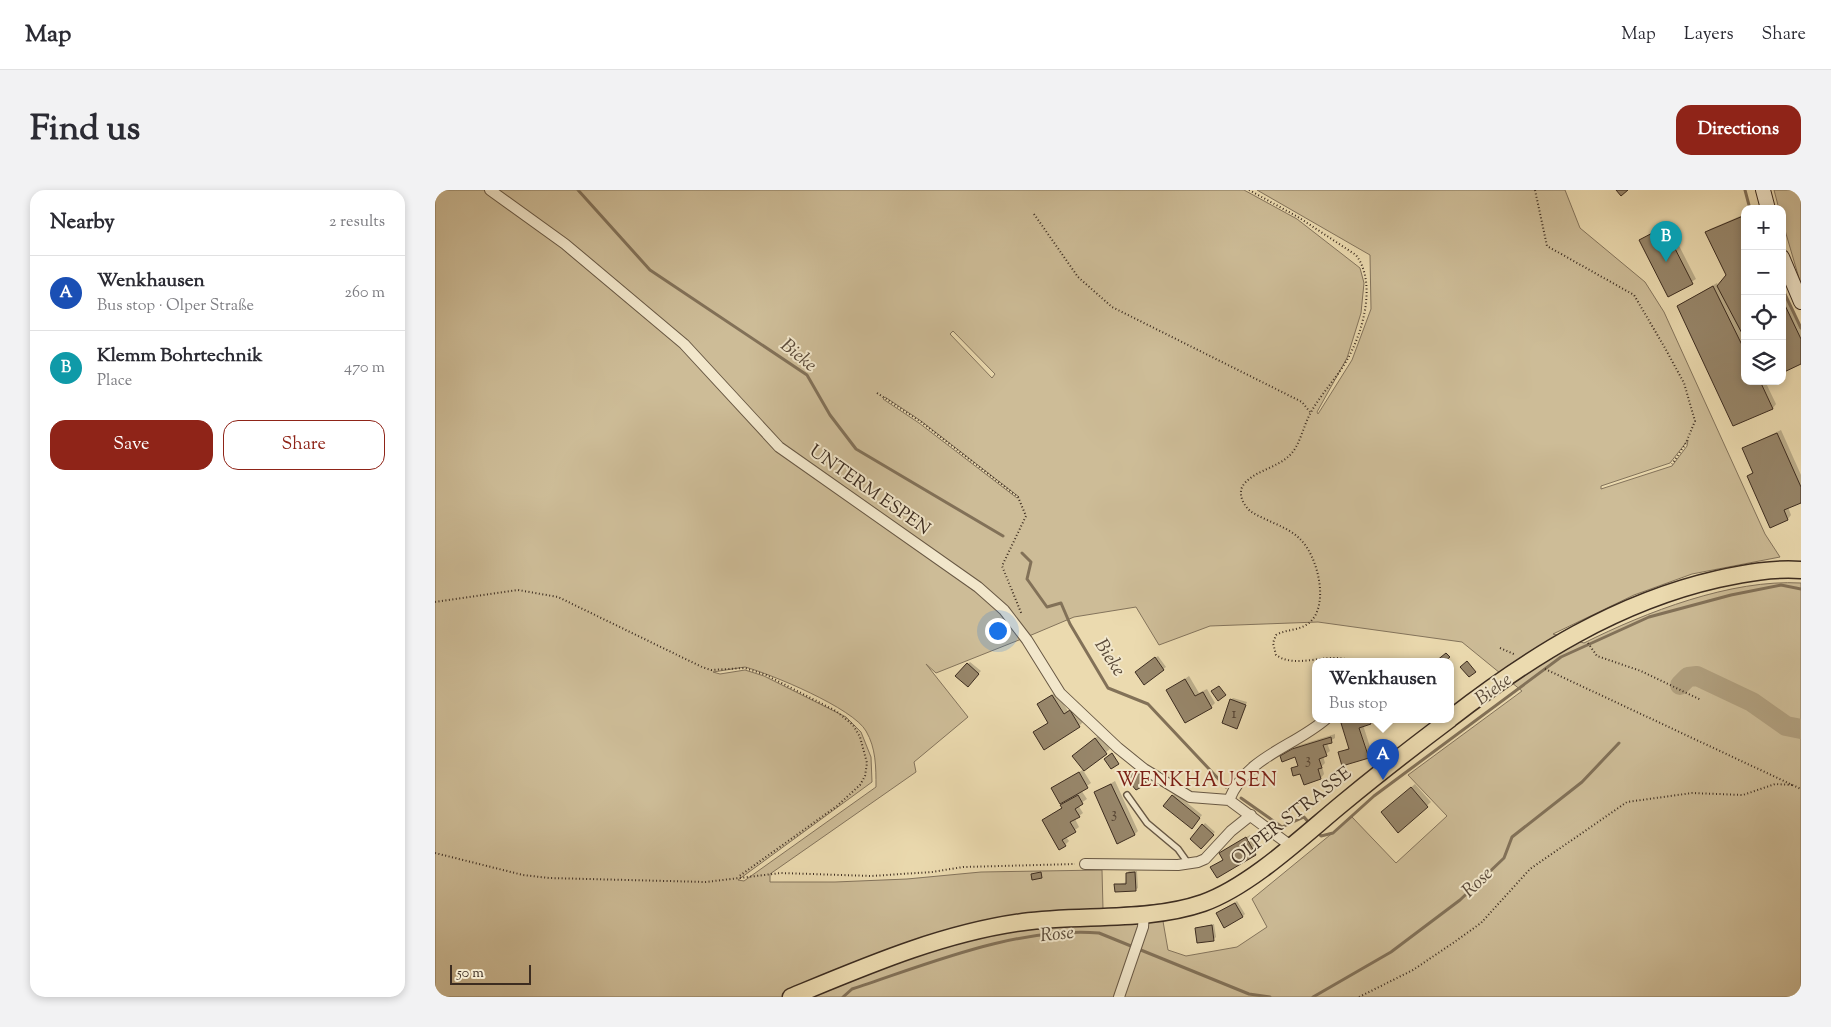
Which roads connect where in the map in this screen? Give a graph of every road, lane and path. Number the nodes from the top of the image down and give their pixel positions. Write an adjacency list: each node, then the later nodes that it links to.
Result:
1 (490, 190): 25 (street, UNTERM ESPEN)
2 (1249, 190): 10 (path)
3 (1535, 190): 11 (path)
4 (1763, 190): 5 (street)
5 (1767, 205)
6 (1033, 214): 10 (path)
7 (1786, 266): 8 (street)
8 (1801, 302)
9 (877, 393): 14 (path)
10 (1310, 413): 16 (path)
11 (1672, 464)
12 (1801, 570): 19 (main road, OLPER STRASSE)
13 (435, 602): 31 (path)
14 (1022, 617)
15 (1584, 637): 18 (path)
16 (1312, 659)
17 (1575, 683): 22 (path)
18 (1701, 700)
19 (1454, 716)
20 (1322, 723): 25 (street)
21 (1445, 723): 27 (main road, OLPER STRASSE)
22 (1792, 785): 23 (path); 35 (path)
23 (1801, 789)
24 (1127, 795): 30 (lane)
25 (1229, 800): 26 (street)
26 (1251, 815): 27 (street); 30 (street)
27 (1291, 846): 32 (main road, OLPER STRASSE)
28 (435, 853): 31 (path)
29 (1085, 864): 30 (street); 31 (path)
30 (1188, 864)
31 (738, 877)
32 (1144, 914): 33 (main road, OLPER STRASSE); 34 (street)
33 (791, 997)
34 (1119, 997)
35 (1359, 997)

